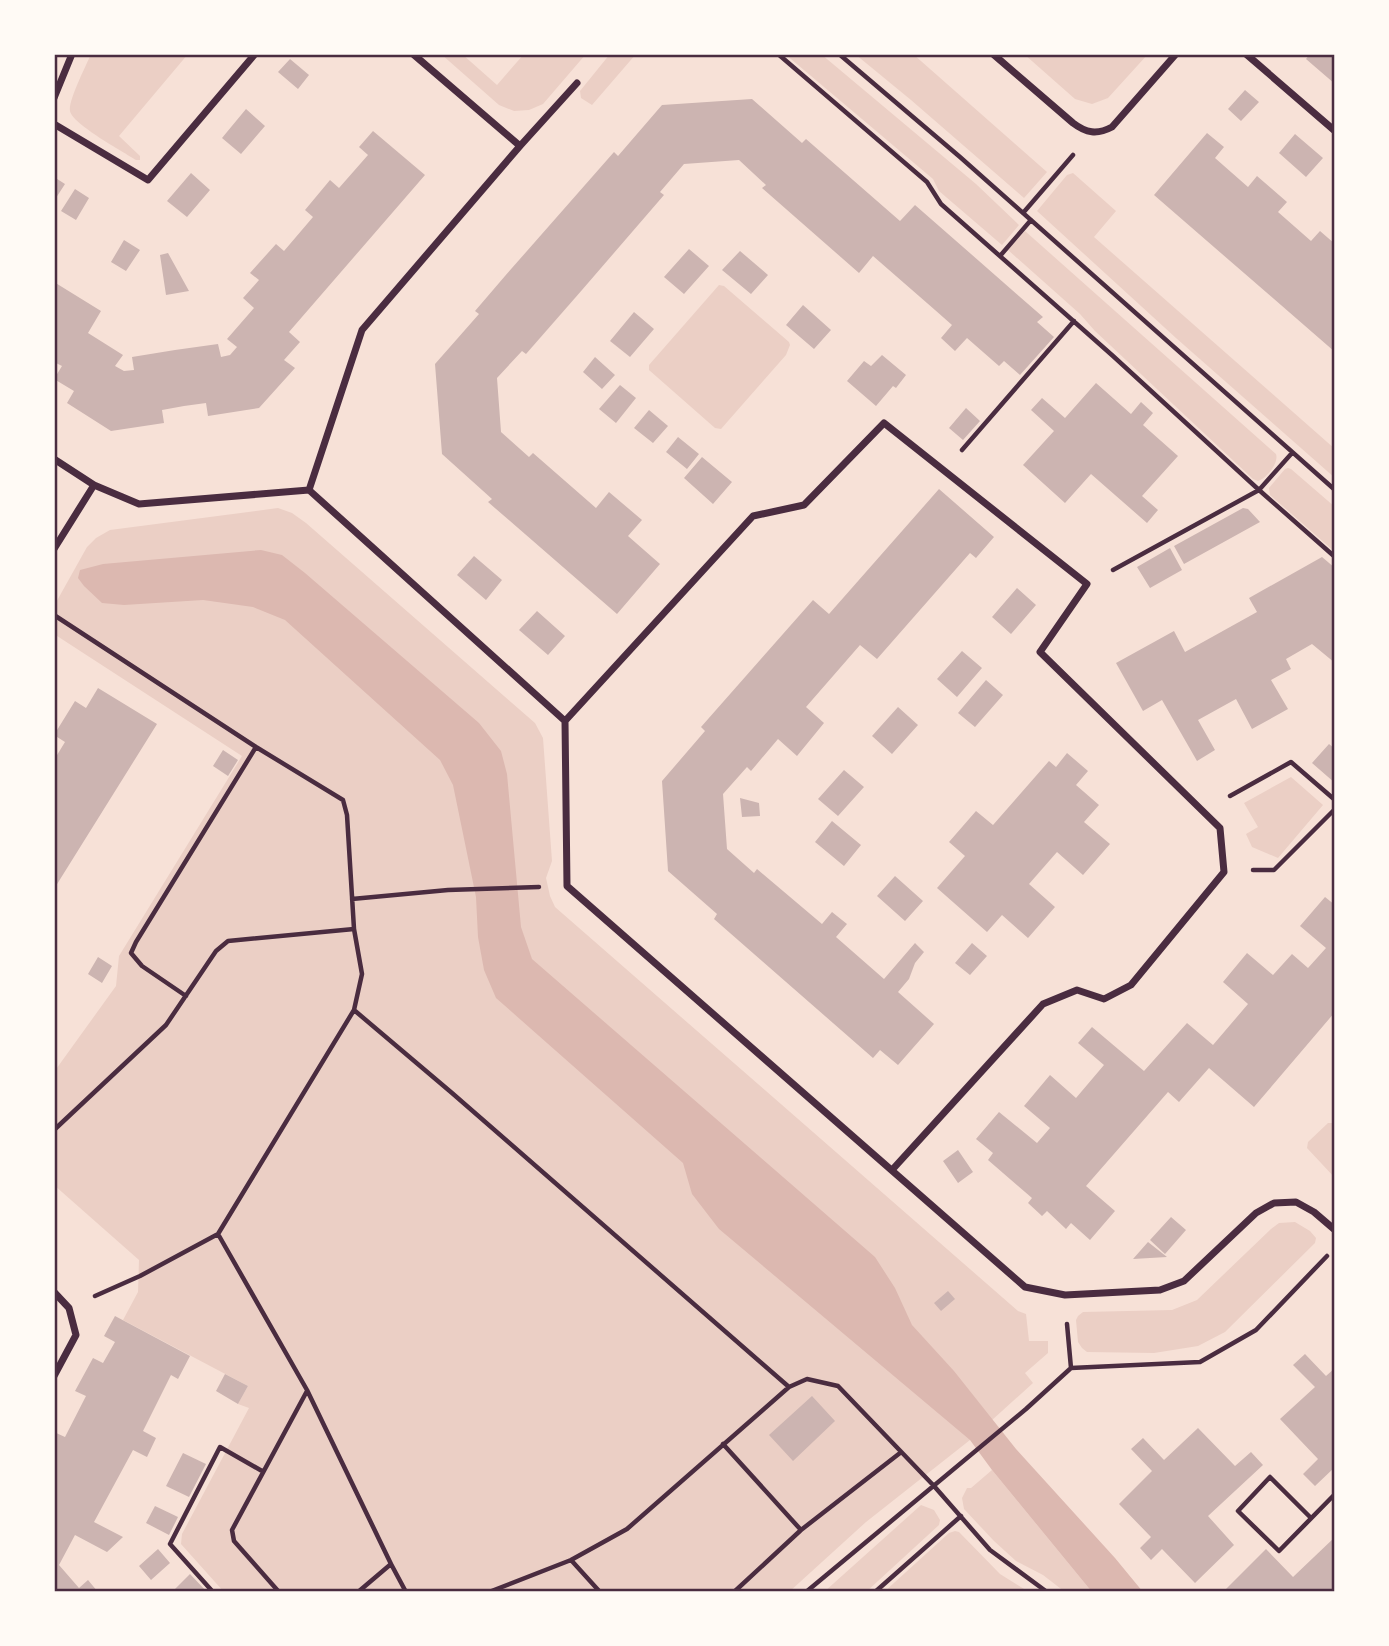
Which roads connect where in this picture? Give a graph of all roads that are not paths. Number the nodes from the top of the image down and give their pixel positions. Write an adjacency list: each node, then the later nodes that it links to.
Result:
1 (72, 54): 8 (street)
2 (255, 54): 9 (street)
3 (412, 54): 11 (street)
4 (993, 54): 5 (street)
5 (1176, 54)
6 (1245, 54): 10 (street)
7 (577, 83): 11 (street)
8 (54, 98)
9 (54, 124)
10 (1335, 131)
11 (520, 146): 14 (street)
12 (54, 459): 13 (street)
13 (94, 485): 14 (street); 15 (street)
14 (309, 490): 16 (street)
15 (54, 549)
16 (565, 721): 17 (street); 17 (street)
17 (892, 1170): 18 (street)
18 (1335, 1230)
19 (54, 1292): 20 (street)
20 (54, 1376)

